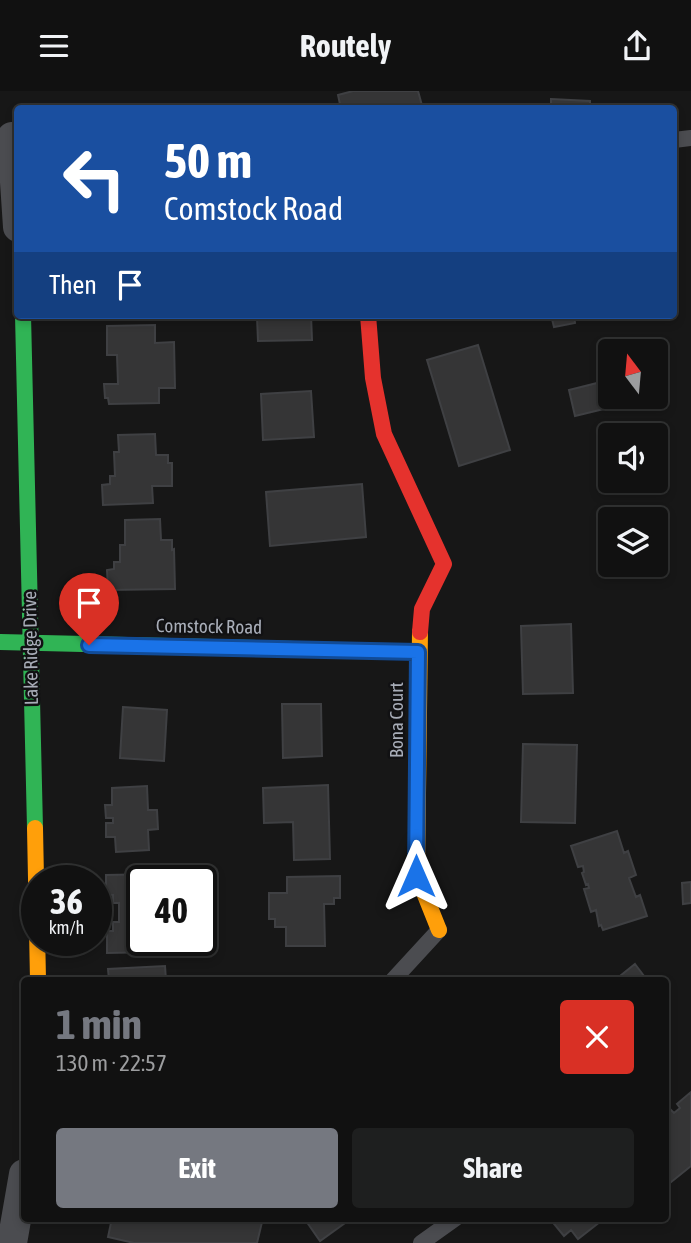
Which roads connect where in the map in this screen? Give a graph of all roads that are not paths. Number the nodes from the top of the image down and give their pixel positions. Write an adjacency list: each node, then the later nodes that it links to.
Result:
1 (12, 137): 2 (street)
2 (14, 167)
3 (23, 319): 6 (street, Lake Ridge Drive)
4 (368, 319): 7 (street, Bona Court)
5 (0, 642): 6 (street, Comstock Road)
6 (29, 643): 7 (street, Comstock Road); 9 (street, Lake Ridge Drive)
7 (418, 652): 8 (street, Bona Court)
8 (439, 930): 10 (lane)
9 (38, 977)
10 (396, 977)
11 (21, 1191): 13 (street)
12 (450, 1222): 14 (lane)
13 (12, 1243)
14 (421, 1243)

